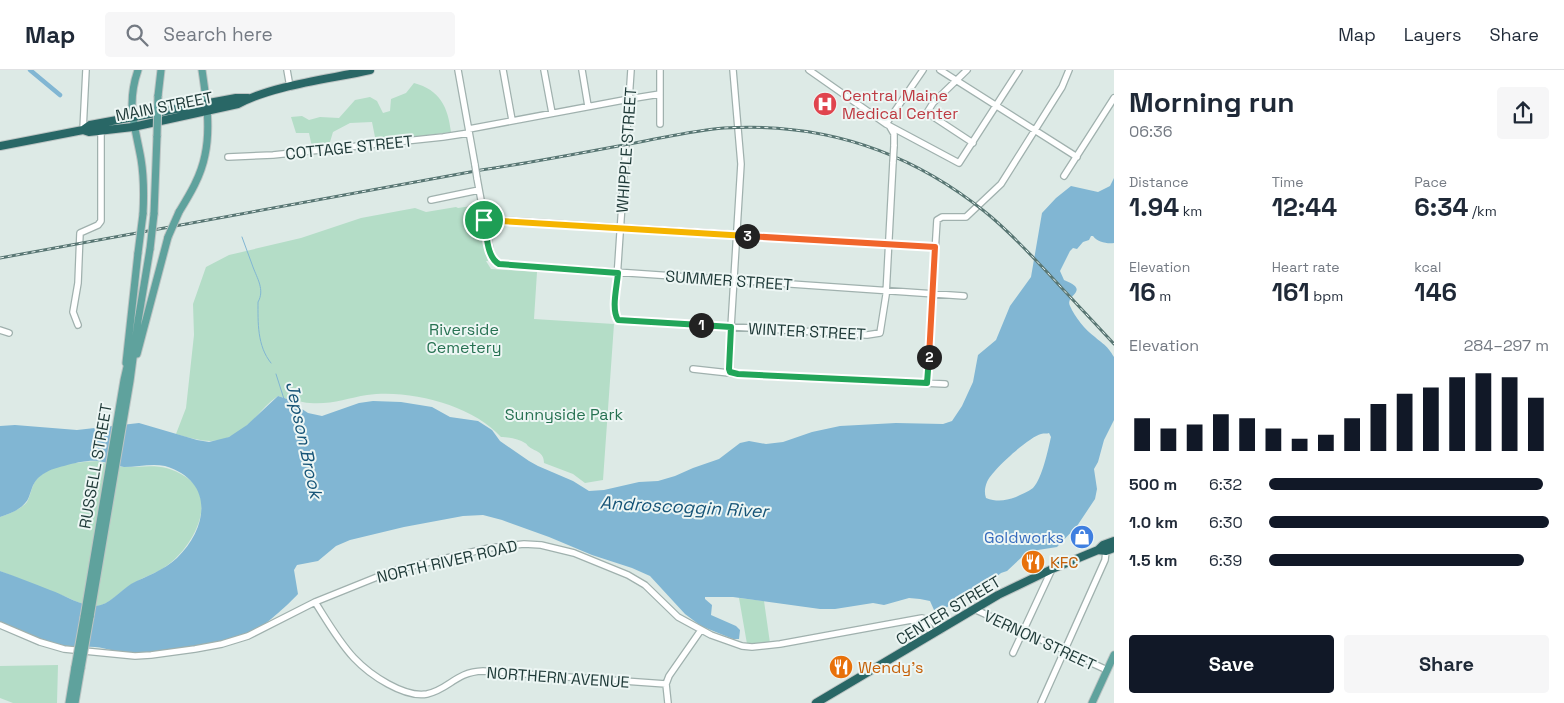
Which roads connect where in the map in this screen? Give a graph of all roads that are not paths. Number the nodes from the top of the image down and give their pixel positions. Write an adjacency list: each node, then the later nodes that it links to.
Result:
1 (86, 70): 36 (street)
2 (138, 70): 30 (main road)
3 (202, 70): 28 (main road)
4 (287, 70): 22 (street)
5 (370, 70): 20 (highway, MAIN STREET)
6 (458, 70): 38 (street)
7 (503, 70): 31 (street)
8 (544, 70): 29 (street)
9 (582, 70): 26 (street)
10 (631, 70): 24 (street, WHIPPLE STREET)
11 (660, 70): 23 (street)
12 (733, 70): 48 (street)
13 (810, 70): 33 (street)
14 (924, 70): 33 (street)
15 (940, 70): 21 (street)
16 (967, 70): 21 (street)
17 (1019, 70): 27 (street)
18 (1069, 70): 37 (street)
19 (161, 71): 65 (main road, RUSSELL STREET, bridge)
20 (355, 72): 22 (highway, MAIN STREET)
21 (956, 80): 27 (street); 39 (street)
22 (290, 87): 28 (highway, MAIN STREET)
23 (660, 94): 24 (street, COTTAGE STREET); 32 (street)
24 (629, 98): 26 (street, COTTAGE STREET); 47 (street, WHIPPLE STREET)
25 (1114, 98): 42 (street)
26 (588, 106): 29 (street, COTTAGE STREET)
27 (996, 106): 37 (street); 39 (street)
28 (207, 107): 30 (highway, MAIN STREET); 35 (highway, MAIN STREET); 65 (main road, bridge)
29 (552, 113): 31 (street, COTTAGE STREET)
30 (132, 118): 34 (highway, MAIN STREET); 35 (main road)
31 (512, 120): 38 (street, COTTAGE STREET)
32 (660, 124)
33 (886, 124): 39 (street); 49 (street, bridge)
34 (101, 127): 35 (highway, MAIN STREET); 36 (highway, MAIN STREET); 57 (street)
35 (133, 127): 65 (main road, bridge)
36 (83, 130): 40 (highway, MAIN STREET)
37 (1035, 130): 42 (street); 50 (street)
38 (469, 131): 41 (street, COTTAGE STREET); 44 (street, bridge)
39 (973, 143)
40 (0, 146)
41 (228, 157)
42 (1077, 157): 43 (street)
43 (1064, 176)
44 (479, 190): 45 (street); 46 (street)
45 (431, 200)
46 (484, 220): 47 (street); 51 (street, SUMMER STREET)
47 (620, 228): 48 (street); 51 (street, WHIPPLE STREET)
48 (736, 236): 49 (street); 52 (street)
49 (889, 244): 50 (street); 53 (street)
50 (935, 247): 54 (street)
51 (618, 273): 52 (street, SUMMER STREET); 56 (street, WHIPPLE STREET)
52 (734, 280): 53 (street, SUMMER STREET); 58 (street)
53 (886, 290): 54 (street, SUMMER STREET); 58 (street, WINTER STREET)
54 (933, 294): 55 (street, SUMMER STREET); 63 (street)
55 (964, 296)
56 (617, 319): 58 (street, WINTER STREET)
57 (78, 325)
58 (731, 327): 62 (street)
59 (0, 330): 60 (street)
60 (9, 333)
61 (693, 369): 62 (street)
62 (730, 372): 63 (street)
63 (927, 383): 64 (street)
64 (945, 384)
65 (126, 385): 78 (main road, RUSSELL STREET, bridge)
66 (1114, 542): 67 (highway, CENTER STREET)
67 (1106, 550): 68 (highway, CENTER STREET); 75 (street)
68 (1052, 568): 70 (highway, CENTER STREET); 74 (street)
69 (315, 602): 71 (street, NORTH RIVER ROAD); 72 (street, NORTH RIVER ROAD); 80 (street, NORTHERN AVENUE)
70 (974, 609): 73 (highway, CENTER STREET); 74 (street, VERNON STREET)
71 (0, 625)
72 (702, 630): 73 (street, NORTH RIVER ROAD); 80 (street)
73 (938, 632): 84 (highway, CENTER STREET)
74 (1023, 632): 75 (street, VERNON STREET); 76 (street)
75 (1064, 650): 79 (street, VERNON STREET); 85 (street)
76 (1013, 653)
77 (1114, 655): 79 (main road)
78 (78, 668): 81 (main road); 82 (main road)
79 (1107, 670): 86 (main road)
80 (666, 684): 83 (street)
81 (69, 703)
82 (75, 703)
83 (668, 703)
84 (816, 703)
85 (1041, 703)
86 (1092, 703)

